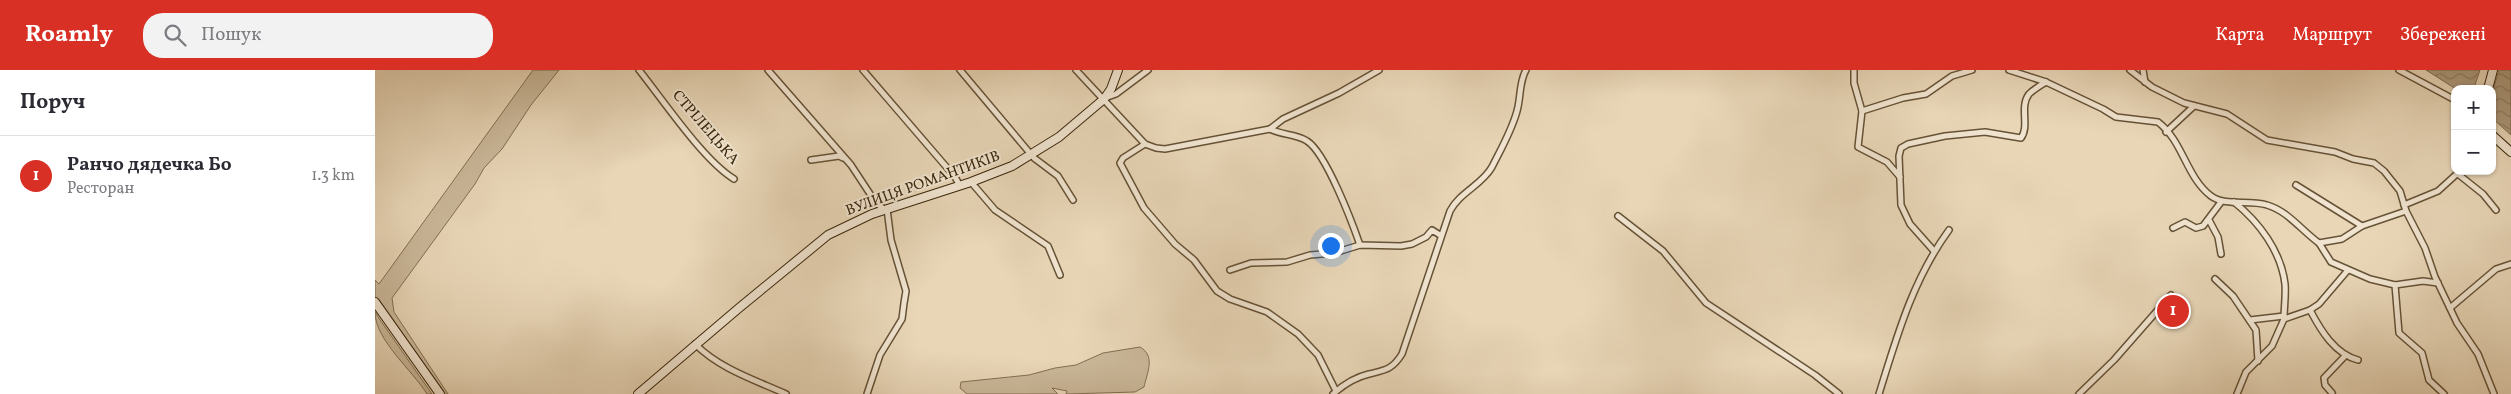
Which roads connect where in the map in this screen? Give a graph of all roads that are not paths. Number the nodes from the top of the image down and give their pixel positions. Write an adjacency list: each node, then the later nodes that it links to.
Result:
1 (639, 70): 35 (street, СТРІЛЕЦЬКА)
2 (768, 70): 30 (street)
3 (863, 70): 38 (street)
4 (960, 70): 29 (street)
5 (1076, 70): 21 (street)
6 (1118, 70): 21 (street)
7 (1148, 70): 21 (street)
8 (1379, 70): 24 (street)
9 (1526, 70): 50 (street)
10 (1854, 70): 23 (street)
11 (1971, 70): 23 (street)
12 (2009, 70): 17 (street)
13 (2130, 70): 18 (street)
14 (2143, 70): 18 (street)
15 (2399, 70): 20 (street)
16 (2493, 70): 19 (street)
17 (2046, 82): 25 (street); 34 (street)
18 (2145, 82): 22 (street)
19 (2489, 85)
20 (2451, 98)
21 (1104, 99): 27 (street); 29 (street, ВУЛИЦЯ РОМАНТИКІВ)
22 (2194, 106): 25 (street); 42 (street)
23 (1862, 111): 34 (street)
24 (1270, 129): 27 (street); 52 (street)
25 (2166, 132): 40 (street)
26 (2496, 139): 28 (street)
27 (1145, 144): 72 (street)
28 (2511, 152)
29 (1029, 153): 36 (street, ВУЛИЦЯ РОМАНТИКІВ); 39 (street)
30 (846, 159): 31 (street); 43 (street)
31 (811, 160)
32 (2457, 175): 42 (street)
33 (2461, 175): 44 (street)
34 (1900, 177): 53 (street)
35 (734, 179)
36 (971, 182): 38 (street, ВУЛИЦЯ РОМАНТИКІВ); 58 (street)
37 (2296, 185): 47 (street)
38 (960, 186): 43 (street, ВУЛИЦЯ РОМАНТИКІВ)
39 (1073, 200)
40 (2221, 202): 41 (street); 46 (street)
41 (2233, 202): 51 (street); 66 (street)
42 (2405, 208): 47 (street); 60 (street)
43 (886, 209): 68 (street, ВУЛИЦЯ РОМАНТИКІВ); 77 (street)
44 (2496, 210)
45 (1618, 216): 78 (street)
46 (2209, 220): 48 (street); 54 (street)
47 (2362, 226): 51 (street)
48 (2173, 228)
49 (1949, 230): 53 (street)
50 (1440, 235): 52 (street); 72 (street)
51 (2319, 243): 57 (street)
52 (1360, 245): 56 (street)
53 (1934, 251): 79 (street)
54 (2221, 254)
55 (2511, 264): 64 (street)
56 (1230, 270)
57 (2348, 270): 61 (street); 65 (street)
58 (1060, 275)
59 (2215, 279): 67 (street)
60 (2438, 283): 61 (street); 64 (street)
61 (2395, 284): 82 (street)
62 (2171, 294): 80 (street)
63 (375, 302): 74 (street)
64 (2450, 308): 83 (street)
65 (2310, 310): 66 (street); 69 (street)
66 (2284, 318): 67 (street); 71 (street)
67 (2250, 320): 71 (street)
68 (695, 344): 75 (street, ВУЛИЦЯ РОМАНТИКІВ); 76 (street)
69 (2345, 356): 70 (street); 73 (street)
70 (2358, 360)
71 (2258, 361): 81 (street)
72 (1334, 393)
73 (2332, 393)
74 (440, 394)
75 (638, 394)
76 (786, 394)
77 (867, 394)
78 (1839, 394)
79 (1879, 394)
80 (2079, 394)
81 (2237, 394)
82 (2444, 394)
83 (2494, 394)

